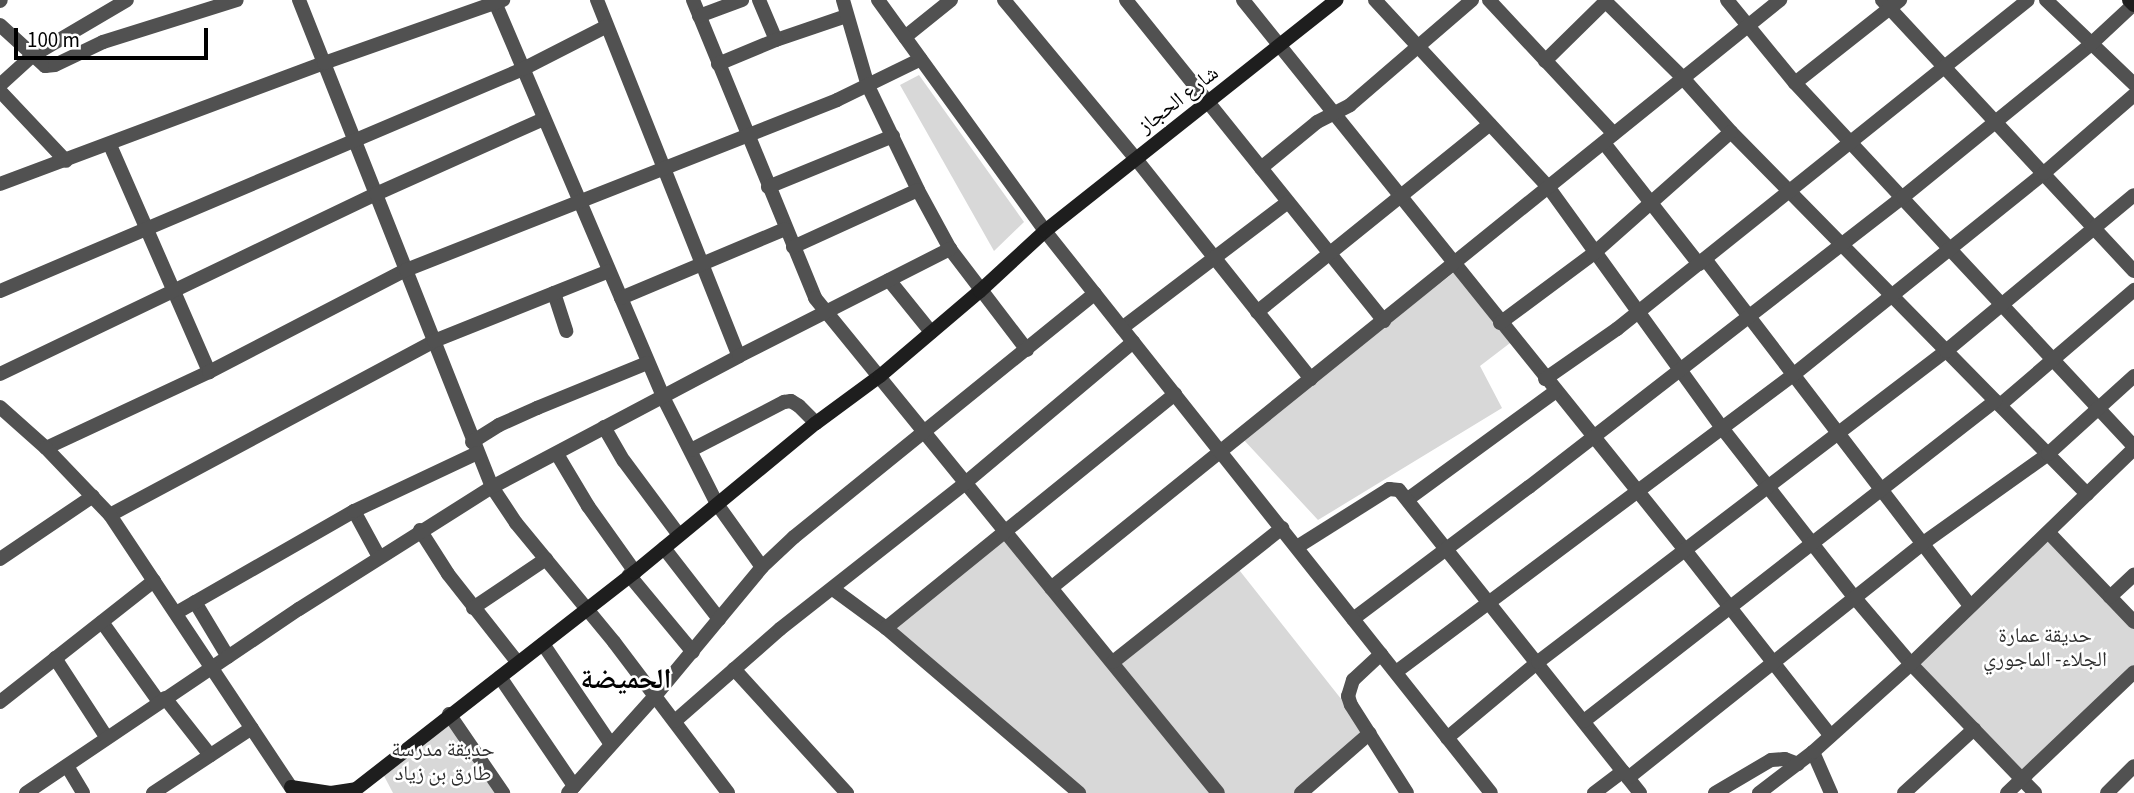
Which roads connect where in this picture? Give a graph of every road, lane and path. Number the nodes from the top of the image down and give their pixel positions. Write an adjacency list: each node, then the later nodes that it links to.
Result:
1 (237, 0): 37 (street)
2 (299, 0): 40 (street)
3 (597, 0): 31 (street)
4 (692, 0): 27 (street)
5 (742, 0): 27 (street)
6 (759, 0): 33 (street)
7 (843, 0): 28 (street)
8 (878, 0): 32 (street)
9 (951, 0): 32 (street)
10 (1004, 0): 63 (street)
11 (1125, 0): 51 (street)
12 (1243, 0): 35 (street)
13 (1336, 0): 35 (main road, شارع الحجاز)
14 (1374, 0): 36 (street)
15 (1472, 0): 36 (street)
16 (1489, 0): 39 (street)
17 (1727, 0): 30 (street)
18 (1780, 0): 30 (street)
19 (2028, 0): 42 (street)
20 (2046, 0): 34 (street)
21 (2129, 0): 26 (main road)
22 (498, 1): 40 (street); 43 (street)
23 (1606, 1): 39 (street); 44 (street)
24 (116, 2): 37 (street)
25 (1891, 3): 42 (street); 45 (street)
26 (2134, 5): 34 (street)
27 (699, 16): 41 (street)
28 (846, 16): 33 (street); 48 (street)
29 (0, 25): 37 (street)
30 (1747, 25): 44 (street); 45 (street)
31 (607, 26): 43 (street); 66 (street)
32 (905, 37): 38 (street)
33 (776, 40): 41 (street)
34 (2091, 44): 46 (street); 54 (street)
35 (1280, 46): 51 (main road, شارع الحجاز); 52 (street)
36 (1418, 48): 52 (street); 55 (street)
37 (32, 56): 47 (street)
38 (920, 59): 48 (street); 83 (street)
39 (1545, 61): 59 (street)
40 (324, 63): 60 (street); 62 (street)
41 (718, 64): 57 (street)
42 (1944, 68): 54 (street); 61 (street)
43 (523, 69): 53 (street); 60 (street)
44 (1682, 77): 56 (street); 59 (street)
45 (1795, 83): 61 (street)
46 (2134, 84)
47 (0, 85)
48 (868, 86): 57 (street); 58 (street)
49 (0, 91): 64 (street)
50 (2134, 95): 67 (street)
51 (1208, 102): 63 (main road, شارع الحجاز); 65 (street)
52 (1335, 113): 65 (street); 76 (street)
53 (544, 118): 73 (street); 77 (street)
54 (1995, 123): 67 (street); 75 (street)
55 (1490, 124): 70 (street); 76 (street)
56 (1731, 132): 72 (street); 79 (street)
57 (747, 136): 66 (street); 69 (street)
58 (893, 136): 69 (street); 71 (street)
59 (1609, 139): 70 (street); 79 (street)
60 (356, 142): 73 (street); 80 (street)
61 (1849, 142): 72 (street); 75 (street)
62 (110, 145): 64 (street); 80 (street)
63 (1136, 159): 83 (main road, شارع الحجاز); 90 (street)
64 (66, 161): 68 (street)
65 (1261, 168): 78 (street)
66 (665, 169): 77 (street); 92 (street)
67 (2044, 173): 81 (street); 87 (street)
68 (0, 184)
69 (768, 187): 82 (street)
70 (1549, 188): 89 (street); 93 (street)
71 (918, 190): 85 (street); 86 (street)
72 (1788, 190): 84 (street); 91 (street)
73 (376, 194): 94 (street); 98 (street)
74 (2134, 195): 81 (street)
75 (1903, 197): 84 (street); 87 (street)
76 (1399, 198): 88 (street); 93 (street)
77 (580, 202): 94 (street); 95 (street)
78 (1288, 202): 88 (street); 90 (street)
79 (1651, 202): 89 (street); 91 (street)
80 (148, 228): 98 (street); 100 (street)
81 (2093, 228): 96 (street); 106 (street)
82 (785, 229): 85 (street); 92 (street)
83 (1045, 231): 101 (main road, شارع الحجاز); 103 (street)
84 (1841, 244): 104 (street); 110 (street)
85 (793, 247): 107 (street)
86 (950, 249): 97 (street); 101 (street)
87 (1951, 249): 104 (street); 106 (street)
88 (1331, 254): 108 (street); 111 (street)
89 (1593, 254): 109 (street); 112 (street)
90 (1215, 258): 108 (street); 113 (street)
91 (1702, 262): 109 (street); 110 (street)
92 (701, 264): 105 (street); 120 (street)
93 (1453, 265): 111 (street); 112 (street)
94 (406, 270): 116 (street); 124 (street)
95 (609, 271): 102 (street); 105 (street)
96 (2134, 271)
97 (889, 280): 107 (street); 115 (street)
98 (175, 290): 124 (street); 125 (street)
99 (2134, 290): 121 (street)
100 (0, 291)
101 (980, 291): 115 (main road, شارع الحجاز); 118 (street)
102 (554, 293): 114 (street); 116 (street)
103 (1095, 293): 113 (street); 118 (street)
104 (1892, 295): 119 (street); 126 (street)
105 (621, 298): 122 (street)
106 (2003, 304): 119 (street); 121 (street)
107 (827, 312): 120 (street); 127 (street)
108 (1257, 312): 129 (street)
109 (1638, 312): 123 (street); 130 (street)
110 (1748, 317): 123 (street); 126 (street)
111 (1384, 320): 129 (street)
112 (1500, 323): 130 (street)
113 (1122, 328): 117 (street)
114 (566, 331)
115 (931, 332): 127 (main road, شارع الحجاز)
116 (434, 341): 144 (street); 160 (street)
117 (1133, 342): 132 (street); 150 (street)
118 (1027, 350): 140 (street)
119 (1946, 351): 134 (street); 141 (street)
120 (739, 356): 133 (street)
121 (2055, 359): 134 (street); 135 (street)
122 (648, 363): 133 (street); 144 (street)
123 (1681, 369): 139 (street); 142 (street)
124 (209, 372): 143 (street)
125 (0, 374)
126 (1793, 375): 139 (street); 141 (street)
127 (880, 376): 137 (main road, شارع الحجاز); 140 (street)
128 (2134, 376): 135 (street)
129 (1311, 379): 147 (street)
130 (1545, 379): 131 (street)
131 (1555, 392): 142 (street); 157 (street)
132 (1175, 394): 147 (street); 163 (street)
133 (663, 397): 138 (street); 146 (street)
134 (1997, 403): 149 (street); 153 (street)
135 (2099, 406): 145 (street); 149 (street)
136 (0, 407): 143 (street)
137 (816, 423): 146 (street); 158 (main road, شارع الحجاز)
138 (604, 427): 148 (street); 165 (street)
139 (1722, 428): 152 (street); 154 (street)
140 (926, 432): 150 (street); 175 (street)
141 (1837, 433): 152 (street); 153 (street)
142 (1592, 437): 154 (street); 171 (street)
143 (46, 448): 156 (street)
144 (474, 448): 151 (street); 159 (street)
145 (2134, 448): 155 (street)
146 (691, 450): 158 (street)
147 (1220, 451): 161 (street); 179 (street)
148 (556, 453): 151 (street); 176 (street)
149 (2048, 454): 155 (street); 167 (street)
150 (964, 484): 163 (street); 180 (street)
151 (492, 487): 162 (street); 174 (street)
152 (1768, 487): 166 (street); 170 (street)
153 (1880, 491): 166 (street); 167 (street)
154 (1636, 492): 170 (street); 184 (street)
155 (2087, 494): 164 (street)
156 (93, 496): 160 (street); 173 (street)
157 (1408, 499): 168 (street); 171 (street)
158 (718, 504): 165 (main road, شارع الحجاز); 175 (street)
159 (354, 511): 172 (street); 183 (street)
160 (110, 514): 178 (street)
161 (1282, 528): 168 (street); 200 (street)
162 (421, 530): 172 (street); 186 (street)
163 (1004, 533): 179 (street); 194 (street)
164 (2049, 533): 181 (street); 185 (street)
165 (678, 535): 169 (main road, شارع الحجاز)
166 (1813, 544): 182 (street); 187 (street)
167 (1922, 544): 182 (street); 185 (street)
168 (1297, 547): 191 (street)
169 (664, 548): 176 (main road, شارع الحجاز); 190 (street)
170 (1685, 550): 187 (street); 201 (street)
171 (1446, 551): 184 (street); 191 (street)
172 (379, 557): 198 (street)
173 (0, 559)
174 (546, 559): 186 (street); 188 (street)
175 (762, 566): 190 (street)
176 (632, 574): 188 (main road, شارع الحجاز); 196 (street)
177 (2134, 575): 181 (street)
178 (154, 581): 189 (street); 192 (street)
179 (1051, 588): 200 (street)
180 (833, 589): 194 (street); 206 (street)
181 (2110, 597): 193 (street)
182 (1855, 598): 203 (street); 204 (street)
183 (195, 601): 189 (street); 198 (street)
184 (1488, 602): 201 (street); 207 (street)
185 (1970, 606): 204 (street)
186 (473, 608): 202 (street)
187 (1729, 609): 203 (street); 215 (street)
188 (587, 610): 195 (main road, شارع الحجاز); 211 (street)
189 (176, 613): 205 (street)
190 (719, 619): 196 (street)
191 (1353, 619): 197 (street)
192 (102, 622): 199 (street); 212 (street)
193 (2134, 622)
194 (886, 628): 232 (street)
195 (543, 644): 202 (main road, شارع الحجاز); 222 (street)
196 (693, 652): 211 (street)
197 (1381, 654): 207 (street); 218 (street)
198 (228, 657): 205 (street)
199 (55, 659): 210 (street); 220 (street)
200 (1113, 662): 240 (street)
201 (1538, 662): 215 (street); 221 (street)
202 (518, 663): 209 (main road, شارع الحجاز)
203 (1772, 663): 219 (street); 228 (street)
204 (1911, 664): 217 (street); 219 (street)
205 (211, 669): 212 (street); 216 (street)
206 (734, 669): 214 (street); 239 (street)
207 (1396, 673): 221 (street)
208 (2134, 673): 229 (street)
209 (500, 677): 213 (main road, شارع الحجاز); 230 (street)
210 (3, 694)
211 (656, 696): 214 (street); 222 (street)
212 (162, 700): 220 (street); 224 (street)
213 (449, 714): 233 (main road, شارع الحجاز); 237 (street)
214 (675, 721): 238 (street)
215 (1584, 722): 228 (street)
216 (252, 728): 224 (street); 231 (street)
217 (1974, 729): 229 (street); 249 (street)
218 (1370, 733): 241 (street); 242 (street)
219 (1831, 736): 223 (street)
220 (107, 738): 226 (street)
221 (1447, 738): 243 (street)
222 (610, 743): 230 (street)
223 (1813, 751): 225 (street); 248 (street)
224 (210, 755): 236 (street)
225 (1797, 764): 246 (street); 247 (street)
226 (67, 766): 234 (street); 235 (street)
227 (2134, 766): 252 (street)
228 (1625, 774): 244 (street); 245 (street)
229 (2022, 779): 250 (street); 251 (street)
230 (571, 789)
231 (293, 790): 233 (main road)
232 (1069, 790)
233 (354, 791)
234 (26, 793)
235 (83, 793)
236 (153, 793)
237 (503, 793)
238 (727, 793)
239 (847, 793)
240 (1218, 793)
241 (1301, 793)
242 (1407, 793)
243 (1491, 793)
244 (1594, 793)
245 (1640, 793)
246 (1715, 793)
247 (1759, 793)
248 (1831, 793)
249 (1904, 793)
250 (2007, 793)
251 (2035, 793)
252 (2107, 793)

